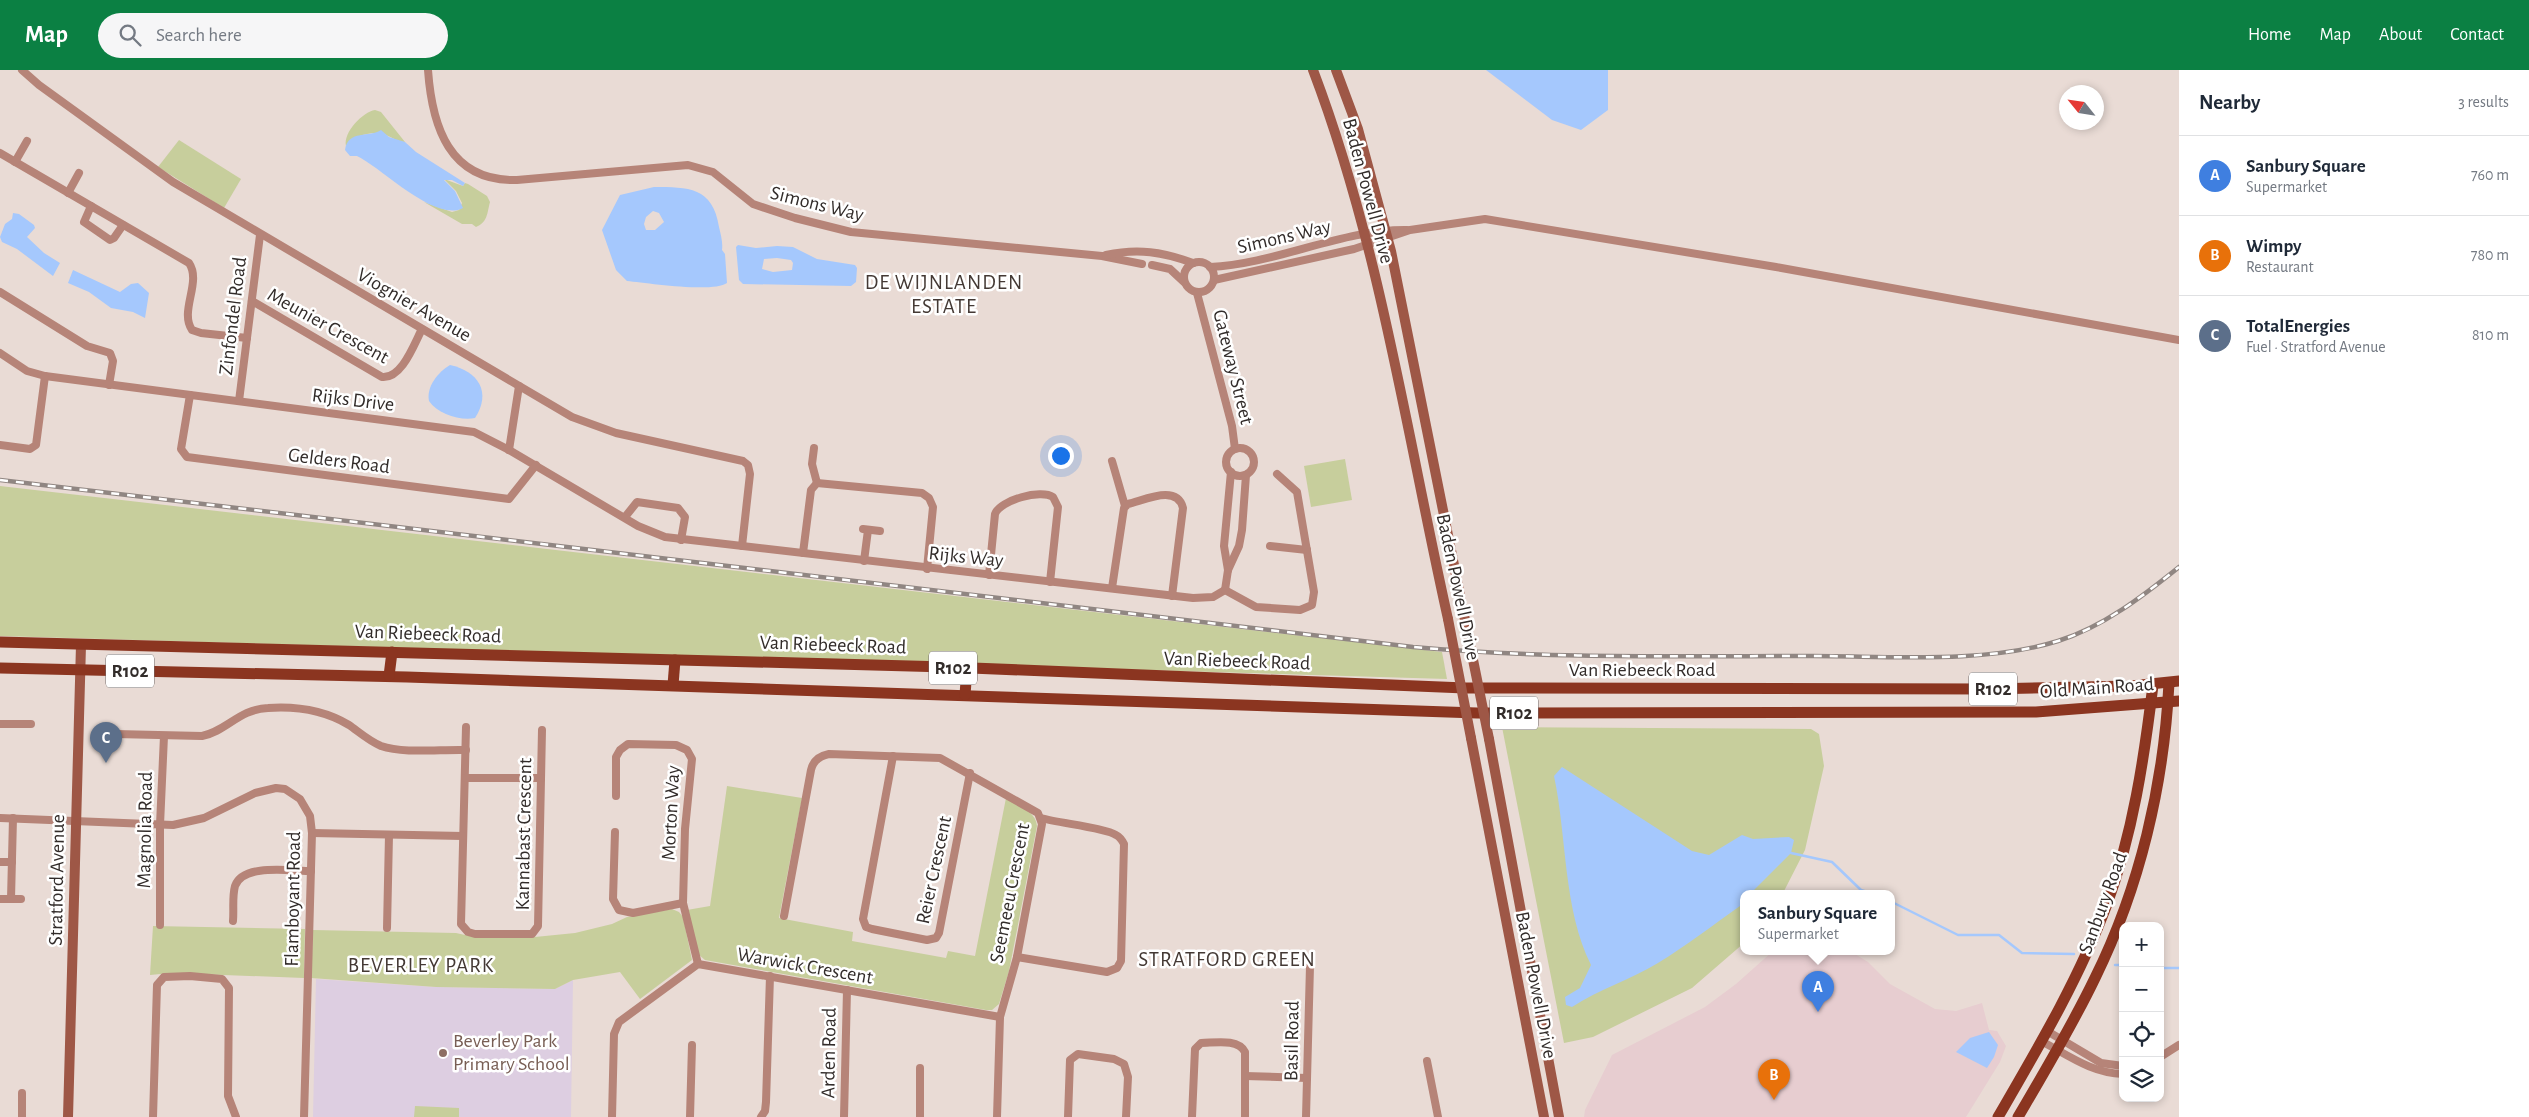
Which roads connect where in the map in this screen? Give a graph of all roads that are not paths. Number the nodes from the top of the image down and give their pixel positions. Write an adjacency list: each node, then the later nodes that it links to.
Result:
1 (22, 70): 12 (street, Viognier Avenue)
2 (428, 70): 16 (street, Simons Way)
3 (1313, 70): 13 (main road, Baden Powell Drive)
4 (1336, 70): 14 (main road, Baden Powell Drive)
5 (28, 141): 7 (street)
6 (0, 153): 7 (street)
7 (15, 162): 9 (street)
8 (79, 173): 9 (street)
9 (68, 193): 10 (street)
10 (91, 206): 11 (street); 11 (street)
11 (124, 225): 27 (street)
12 (260, 234): 25 (street, Zinfondel Road); 26 (street, Viognier Avenue)
13 (1364, 235): 14 (street, Simons Way); 15 (main road, Baden Powell Drive); 20 (street, Simons Way)
14 (1387, 235): 15 (street, Simons Way); 28 (street); 147 (main road, Baden Powell Drive, bridge)
15 (1367, 246): 21 (street, Simons Way); 146 (main road, Baden Powell Drive, bridge)
16 (1102, 256): 17 (street, Simons Way); 18 (street, Simons Way)
17 (1193, 262): 20 (street); 22 (street)
18 (1142, 264)
19 (1152, 265): 22 (street)
20 (1210, 267): 21 (street)
21 (1214, 280): 24 (street)
22 (1184, 282): 24 (street)
23 (0, 292): 31 (street)
24 (1197, 293): 37 (street, Gateway Street)
25 (252, 301): 26 (street, Meunier Crescent); 27 (street, Zinfondel Road)
26 (422, 329): 32 (street, Viognier Avenue)
27 (247, 338): 34 (street, Zinfondel Road)
28 (2179, 340)
29 (0, 353): 30 (street, Rijks Drive)
30 (45, 376): 31 (street, Rijks Drive); 35 (street)
31 (109, 384): 33 (street, Rijks Drive)
32 (519, 386): 38 (street); 51 (street, Viognier Avenue)
33 (190, 395): 34 (street, Rijks Drive); 40 (street, Gelders Road)
34 (238, 401): 38 (street, Rijks Drive)
35 (0, 445)
36 (814, 448): 44 (street)
37 (1235, 449): 41 (street); 42 (street)
38 (510, 450): 40 (street, Rijks Drive)
39 (1112, 461): 45 (street)
40 (536, 465): 48 (street, Rijks Drive)
41 (1231, 472): 42 (street); 46 (street)
42 (1246, 474): 47 (street)
43 (1277, 474): 53 (street)
44 (817, 483): 54 (street); 56 (street)
45 (1125, 506): 60 (street); 62 (street)
46 (1228, 512): 47 (street); 57 (street)
47 (1244, 514): 57 (street)
48 (625, 518): 50 (street, Rijks Drive); 50 (street)
49 (880, 531): 55 (street)
50 (681, 540): 51 (street, Rijks Way)
51 (742, 546): 54 (street, Rijks Way)
52 (1270, 546): 53 (street)
53 (1307, 550): 61 (street)
54 (803, 553): 55 (street, Rijks Way)
55 (864, 561): 56 (street, Rijks Way)
56 (926, 569): 58 (street, Rijks Way)
57 (1228, 570): 61 (street)
58 (989, 575): 59 (street, Rijks Way); 59 (street)
59 (1050, 582): 60 (street, Rijks Way)
60 (1112, 588): 62 (street, Rijks Way)
61 (1225, 590): 62 (street, Rijks Way)
62 (1172, 596)
63 (0, 642): 64 (main road, Van Riebeeck Road / R102)
64 (81, 644): 65 (main road, Van Riebeeck Road / R102); 69 (main road, Stratford Avenue)
65 (392, 652): 66 (main road, Van Riebeeck Road / R102); 70 (main road)
66 (675, 660): 68 (main road, Van Riebeeck Road / R102); 72 (main road)
67 (0, 668): 69 (main road, R102)
68 (968, 668): 74 (main road, Van Riebeeck Road / R102); 75 (main road)
69 (80, 669): 70 (main road, R102); 93 (main road, Stratford Avenue)
70 (389, 676): 72 (main road, R102)
71 (2174, 682): 73 (main road, Old Main Road / R102); 76 (main road, Sanbury Road)
72 (673, 685): 75 (main road, R102)
73 (2153, 685): 74 (main road, Old Main Road / R102); 77 (main road, Sanbury Road)
74 (1844, 689)
75 (965, 695): 77 (main road, Old Main Road / R102)
76 (2174, 701): 77 (main road, Old Main Road / R102); 119 (main road, Sanbury Road)
77 (2151, 704): 116 (main road, Sanbury Road)
78 (0, 724): 79 (street)
79 (31, 724)
80 (466, 728): 84 (street, Kannabast Crescent)
81 (542, 730): 88 (street, Kannabast Crescent)
82 (115, 734): 83 (street)
83 (164, 736): 84 (street); 94 (street, Magnolia Road)
84 (466, 750): 87 (street, Kannabast Crescent)
85 (893, 756): 86 (street, Seemeeu Crescent); 86 (street, Reier Crescent); 106 (street, Seemeeu Crescent)
86 (970, 773): 92 (street, Seemeeu Crescent)
87 (465, 778): 88 (street); 98 (street, Kannabast Crescent)
88 (541, 778): 98 (street, Kannabast Crescent)
89 (616, 796): 105 (street, Morton Way)
90 (0, 818): 91 (street, Flamboyant Road)
91 (13, 818): 93 (street, Flamboyant Road); 100 (street)
92 (1041, 818): 110 (street, Seemeeu Crescent); 110 (street)
93 (76, 821): 94 (street, Flamboyant Road); 130 (main road, Stratford Avenue)
94 (160, 825): 96 (street, Flamboyant Road); 108 (street, Magnolia Road)
95 (615, 832): 105 (street)
96 (312, 833): 97 (street); 101 (street, Flamboyant Road)
97 (389, 835): 98 (street); 109 (street)
98 (463, 836)
99 (0, 862): 100 (street)
100 (12, 862): 103 (street)
101 (311, 871): 107 (street); 133 (street, Flamboyant Road)
102 (0, 899): 103 (street)
103 (11, 899): 104 (street)
104 (21, 899)
105 (684, 903): 111 (street, Morton Way)
106 (784, 916)
107 (233, 922)
108 (160, 925)
109 (387, 928)
110 (1017, 957): 115 (street, Seemeeu Crescent)
111 (698, 964): 113 (street, Warwick Crescent); 134 (street)
112 (1310, 966): 127 (street, Basil Road)
113 (770, 976): 114 (street, Warwick Crescent); 136 (street)
114 (847, 990): 115 (street, Warwick Crescent); 137 (street, Arden Road)
115 (1000, 1017): 139 (street)
116 (2047, 1030): 117 (main road, Sanbury Road); 119 (street)
117 (2041, 1041): 119 (street); 148 (main road, Sanbury Road)
118 (692, 1045): 135 (street)
119 (2060, 1045): 123 (street); 125 (street); 149 (main road, Sanbury Road)
120 (2179, 1045): 121 (street)
121 (2164, 1054)
122 (1426, 1061): 145 (street)
123 (2119, 1065)
124 (920, 1068): 138 (street)
125 (2119, 1074)
126 (1246, 1076): 127 (street); 142 (street); 143 (street)
127 (1307, 1078): 144 (street, Basil Road)
128 (22, 1093): 129 (street)
129 (22, 1117)
130 (68, 1117)
131 (153, 1117): 132 (street)
132 (236, 1117)
133 (304, 1117)
134 (612, 1117)
135 (690, 1117)
136 (761, 1117)
137 (844, 1117)
138 (920, 1117)
139 (997, 1117)
140 (1068, 1117): 141 (street)
141 (1126, 1117)
142 (1192, 1117)
143 (1245, 1117)
144 (1306, 1117)
145 (1438, 1117)
146 (1544, 1117)
147 (1559, 1117)
148 (1998, 1117)
149 (2018, 1117)

